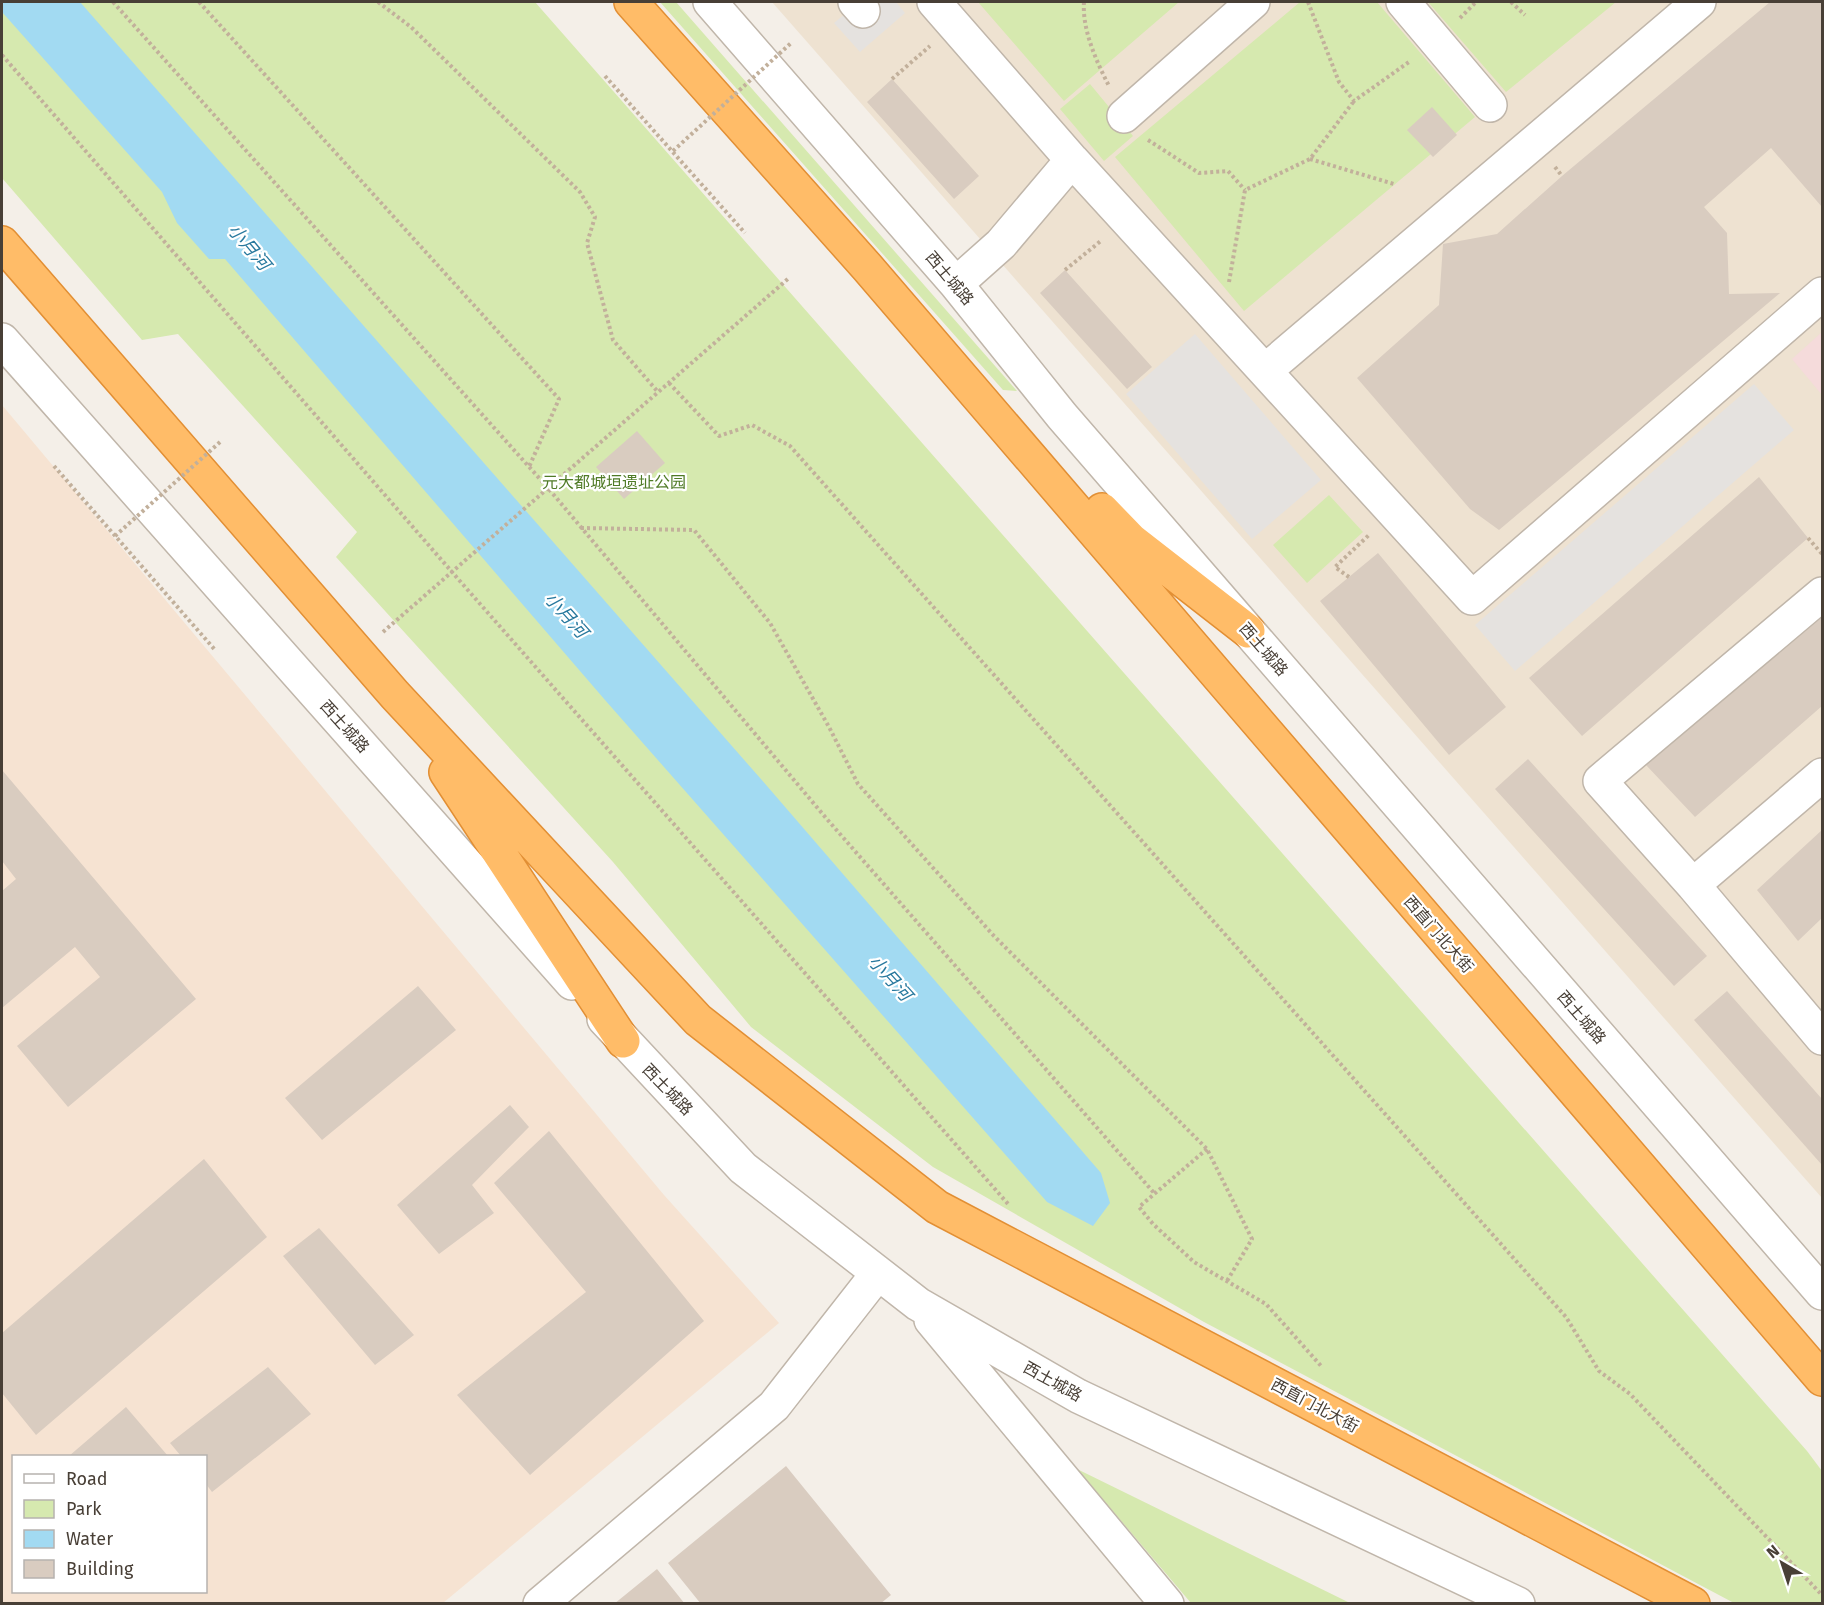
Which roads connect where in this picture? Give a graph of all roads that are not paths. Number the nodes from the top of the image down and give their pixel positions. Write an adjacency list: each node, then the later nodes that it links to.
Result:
1 (631, 2): 11 (highway)
2 (710, 2): 12 (street, 西土城路)
3 (1253, 2): 8 (street)
4 (1403, 2): 7 (street)
5 (1699, 2): 15 (street)
6 (944, 13): 9 (street)
7 (1490, 105)
8 (1133, 126)
9 (1072, 160): 12 (street); 15 (street)
10 (2, 243): 18 (highway)
11 (867, 267): 17 (highway); 26 (highway, 西直门北大街)
12 (956, 284): 17 (street, 西土城路)
13 (1822, 294): 15 (street)
14 (2, 340): 22 (street, 西土城路)
15 (1265, 371)
16 (1822, 594): 20 (street)
17 (1248, 631): 24 (street, 西土城路)
18 (395, 695): 22 (highway); 30 (highway, 西直门北大街)
19 (1822, 775): 20 (street)
20 (1693, 885): 21 (street)
21 (1817, 1019)
22 (622, 1041): 23 (street, 西土城路)
23 (878, 1273): 25 (street, 西土城路); 27 (street)
24 (1822, 1293)
25 (918, 1304): 28 (street); 29 (street, 西土城路)
26 (1822, 1378)
27 (540, 1604)
28 (1167, 1604)
29 (1518, 1604)
30 (1693, 1604)

